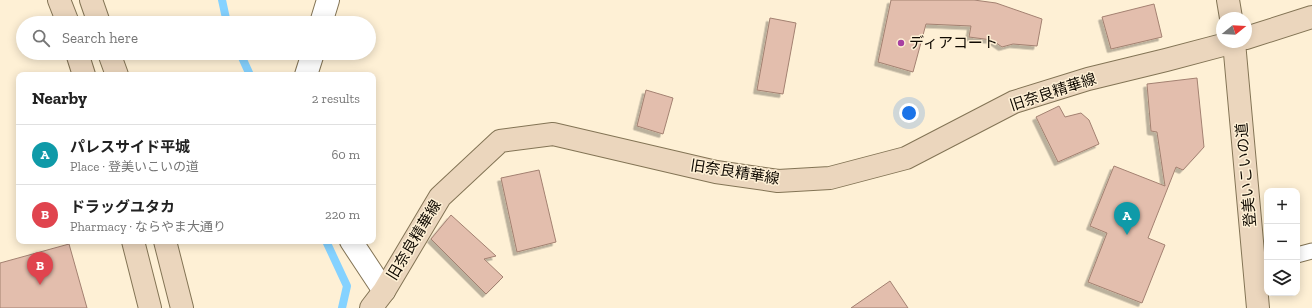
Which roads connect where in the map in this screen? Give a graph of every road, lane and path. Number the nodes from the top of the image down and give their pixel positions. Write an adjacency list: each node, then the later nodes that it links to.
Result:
1 (59, 0): 6 (street)
2 (91, 0): 7 (street)
3 (328, 0): 8 (street)
4 (1228, 0): 5 (street)
5 (1230, 12)
6 (65, 16)
7 (97, 16)
8 (323, 16)
9 (1312, 17): 10 (street)
10 (1252, 36)
11 (1216, 47): 25 (street, 旧奈良精華線)
12 (1235, 48): 24 (street, 登美いこいの道)
13 (80, 60): 16 (street)
14 (111, 60): 17 (street)
15 (311, 60): 18 (street)
16 (83, 72)
17 (115, 72)
18 (307, 72)
19 (134, 244): 26 (street)
20 (166, 244): 27 (street)
21 (352, 244): 25 (street)
22 (1312, 251): 23 (lane)
23 (1300, 254)
24 (1260, 266): 28 (street, 登美いこいの道)
25 (378, 299)
26 (150, 308)
27 (182, 308)
28 (1258, 308)

